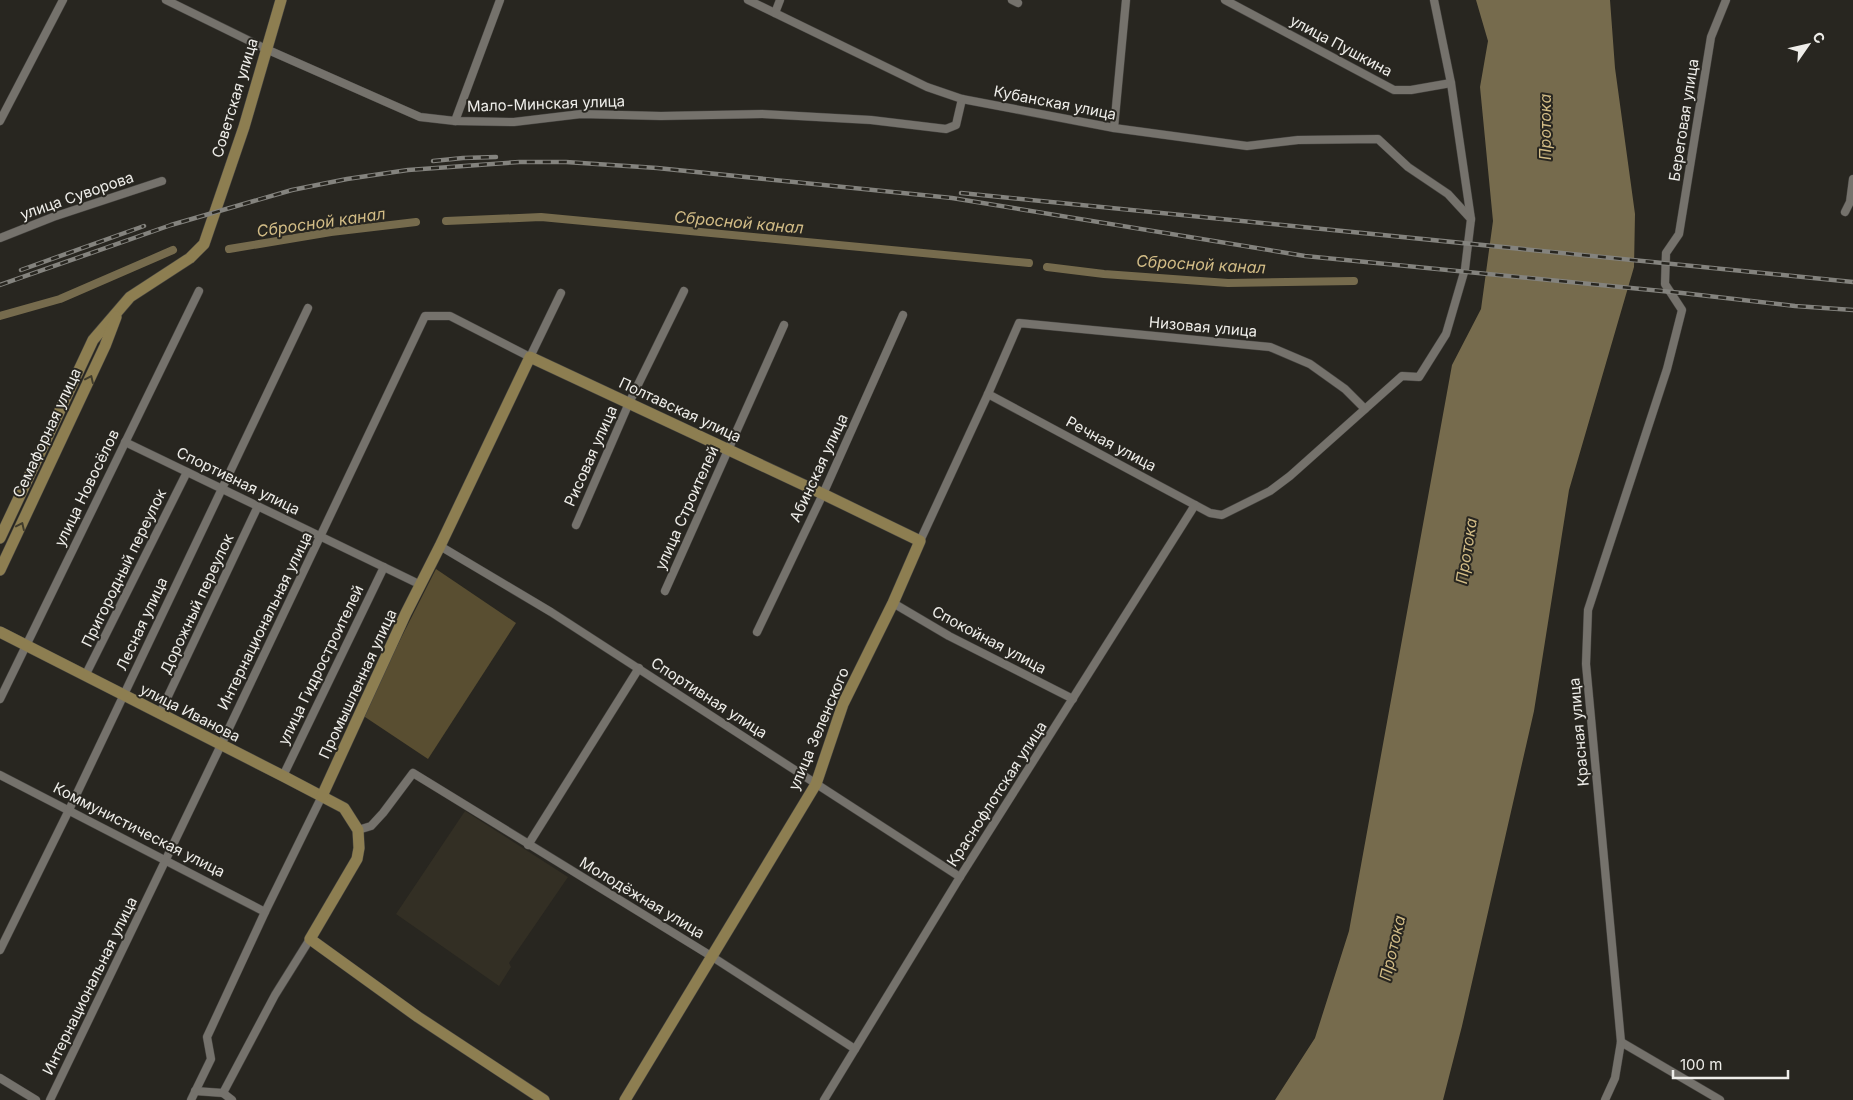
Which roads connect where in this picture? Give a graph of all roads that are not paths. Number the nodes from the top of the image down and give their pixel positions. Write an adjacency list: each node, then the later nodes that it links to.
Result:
1 (63, 0): 15 (street)
2 (166, 0): 12 (street, Мало-Минская улица)
3 (281, 0): 12 (street, Советская улица)
4 (500, 0): 16 (street)
5 (748, 0): 11 (street, Кубанская улица)
6 (780, 0): 11 (street)
7 (1126, 0): 17 (street)
8 (1225, 0): 13 (street, улица Пушкина)
9 (1434, 0): 13 (street)
10 (1726, 0): 36 (street, Береговая улица)
11 (775, 13): 14 (street, Кубанская улица)
12 (266, 48): 16 (street, Мало-Минская улица); 20 (street, Советская улица)
13 (1451, 83): 22 (street)
14 (962, 98): 16 (street, Мало-Минская улица); 17 (street, Кубанская улица)
15 (0, 121)
16 (455, 121)
17 (1114, 128): 22 (street, Кубанская улица)
18 (1853, 179): 21 (street)
19 (162, 181): 23 (street, улица Суворова)
20 (217, 204): 28 (street, Семафорная улица)
21 (1845, 212)
22 (1471, 219): 39 (street)
23 (0, 238)
24 (684, 290): 38 (street, Рисовая улица)
25 (199, 291): 40 (street, улица Новосёлов)
26 (561, 292): 35 (street, Промышленная улица)
27 (308, 308): 43 (street, Лесная улица)
28 (120, 309): 33 (street, Семафорная улица); 34 (street, Семафорная улица)
29 (426, 316): 35 (street, Полтавская улица); 48 (street, Интернациональная улица)
30 (903, 316): 44 (street, Абинская улица)
31 (1018, 323): 37 (street, улица Зеленского); 39 (street, Низовая улица)
32 (784, 326): 41 (street, улица Строителей)
33 (93, 340): 34 (street); 49 (street, Семафорная улица)
34 (105, 346): 53 (street, Семафорная улица, one-way to 34)
35 (530, 357): 38 (street, Полтавская улица); 51 (street, Промышленная улица)
36 (1667, 370): 80 (street, Красная улица)
37 (988, 394): 45 (street, Речная улица); 50 (street, улица Зеленского)
38 (629, 403): 41 (street, Полтавская улица); 47 (street, Рисовая улица)
39 (1365, 409): 45 (street, Речная улица)
40 (125, 442): 42 (street, Спортивная улица); 59 (street, улица Новосёлов)
41 (729, 449): 44 (street, Полтавская улица); 55 (street, улица Строителей)
42 (187, 472): 43 (street, Спортивная улица); 61 (street, Пригородный переулок)
43 (221, 488): 46 (street, Спортивная улица); 62 (street, Лесная улица)
44 (823, 494): 50 (street, Полтавская улица); 58 (street, Абинская улица)
45 (1196, 505): 64 (street, Краснофлотская улица)
46 (258, 506): 48 (street, Спортивная улица); 65 (street, Дорожный переулок)
47 (576, 525)
48 (321, 537): 52 (street, Спортивная улица); 66 (street, Интернациональная улица)
49 (0, 538)
50 (920, 541): 56 (street, улица Зеленского)
51 (440, 546): 54 (street, Промышленная улица); 60 (street, Спортивная улица)
52 (384, 567): 54 (street, Спортивная улица); 68 (street, улица Гидростроителей)
53 (0, 570)
54 (421, 585): 70 (street, Промышленная улица)
55 (665, 591)
56 (893, 603): 64 (street, Спокойная улица); 69 (street, улица Зеленского)
57 (0, 632): 59 (street, улица Иванова)
58 (757, 632)
59 (25, 646): 61 (street, улица Иванова); 63 (street, улица Новосёлов)
60 (639, 668): 69 (street, Спортивная улица); 73 (street)
61 (85, 676): 62 (street, улица Иванова)
62 (124, 696): 65 (street, улица Иванова); 71 (street, Лесная улица)
63 (0, 699)
64 (1073, 699): 75 (street, Краснофлотская улица)
65 (160, 714): 66 (street, улица Иванова)
66 (221, 746): 68 (street, улица Иванова); 74 (street, Интернациональная улица)
67 (0, 775): 71 (street, Коммунистическая улица)
68 (283, 776): 70 (street, улица Иванова)
69 (816, 784): 75 (street, Спортивная улица); 79 (street, улица Зеленского)
70 (322, 796): 72 (street, улица Иванова); 76 (street, Промышленная улица)
71 (69, 810): 74 (street, Коммунистическая улица); 78 (street, Лесная улица)
72 (358, 830): 73 (street, Молодёжная улица); 77 (street)
73 (528, 845): 79 (street, Молодёжная улица)
74 (166, 860): 76 (street, Коммунистическая улица); 86 (street, Интернациональная улица)
75 (960, 877): 81 (street, Краснофлотская улица)
76 (265, 912): 83 (street, Промышленная улица)
77 (310, 939): 84 (street); 89 (street)
78 (0, 950)
79 (710, 956): 81 (street, Молодёжная улица); 90 (street, улица Зеленского)
80 (1621, 1042): 92 (street, Красная улица); 93 (street)
81 (855, 1049): 91 (street, Краснофлотская улица)
82 (0, 1078): 85 (street)
83 (196, 1091): 84 (street); 87 (street, Промышленная улица)
84 (223, 1093): 88 (street)
85 (36, 1100)
86 (50, 1100)
87 (191, 1100)
88 (232, 1100)
89 (544, 1100)
90 (625, 1100)
91 (824, 1100)
92 (1605, 1100)
93 (1720, 1100)

